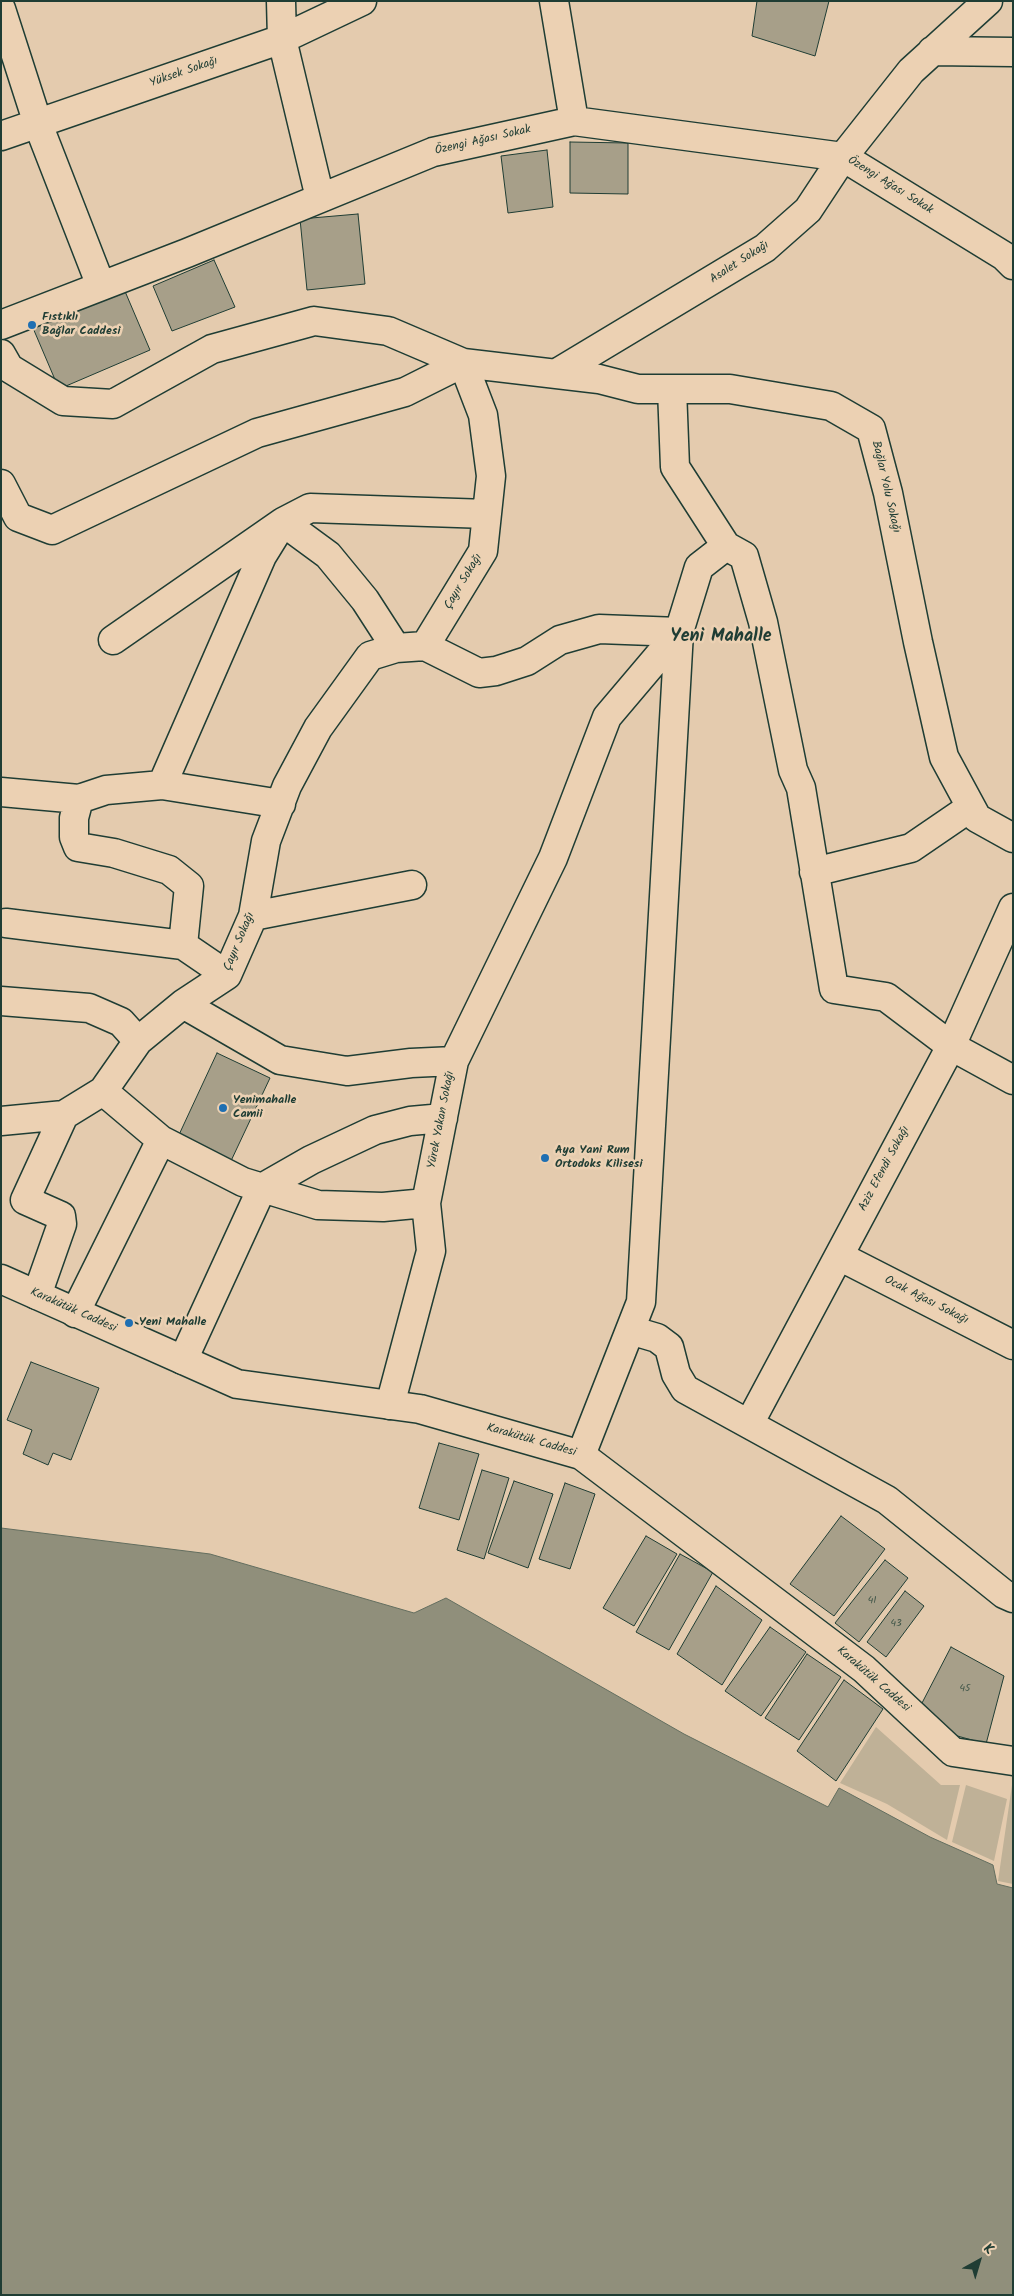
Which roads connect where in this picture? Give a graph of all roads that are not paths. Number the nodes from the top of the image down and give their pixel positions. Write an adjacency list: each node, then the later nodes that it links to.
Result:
1 (281, 1): 6 (street)
2 (362, 1): 6 (street, Yüksek Sokağı)
3 (554, 1): 9 (street)
4 (988, 1): 7 (street, Asalet Sokağı)
5 (1, 9): 10 (street)
6 (282, 39): 10 (street, Yüksek Sokağı); 13 (street)
7 (932, 51): 8 (street); 12 (street, Asalet Sokağı)
8 (1013, 52)
9 (574, 121): 12 (street, Özengi Ağası Sokak); 13 (street, Özengi Ağası Sokak)
10 (38, 124): 11 (street, Yüksek Sokağı); 15 (street)
11 (1, 136)
12 (843, 157): 14 (street, Özengi Ağası Sokak); 19 (street, Asalet Sokağı)
13 (320, 198): 15 (street, Özengi Ağası Sokak)
14 (1013, 265)
15 (101, 286): 16 (street, Özengi Ağası Sokak)
16 (1, 325)
17 (463, 363): 18 (street); 19 (street, Bağlar Yolu Sokağı); 21 (street); 22 (street, Çayır Sokağı)
18 (4, 365)
19 (557, 373): 20 (street, Bağlar Yolu Sokağı)
20 (672, 389): 24 (street); 33 (street, Bağlar Yolu Sokağı)
21 (1, 484)
22 (487, 514): 23 (street); 27 (street, Çayır Sokağı)
23 (283, 522): 26 (street); 28 (street); 29 (street)
24 (726, 546): 25 (street); 35 (street)
25 (679, 632): 27 (street); 46 (street, Yürek Yakan Sokağı); 59 (street)
26 (114, 640)
27 (426, 646): 28 (street, Çayır Sokağı)
28 (396, 648): 32 (street, Çayır Sokağı)
29 (162, 785): 31 (street); 32 (street)
30 (1, 792): 31 (street)
31 (79, 799): 40 (street)
32 (281, 804): 38 (street, Çayır Sokağı)
33 (971, 807): 34 (street, Bağlar Yolu Sokağı); 35 (street)
34 (1013, 838)
35 (814, 872): 45 (street)
36 (412, 885): 38 (street)
37 (1013, 908): 45 (street, Aziz Efendi Sokağı)
38 (253, 916): 41 (street, Çayır Sokağı)
39 (3, 926): 40 (street)
40 (183, 945): 41 (street)
41 (227, 975): 43 (street, Çayır Sokağı)
42 (1, 1001): 44 (street)
43 (183, 1004): 44 (street, Çayır Sokağı); 46 (street)
44 (138, 1041): 48 (street, Çayır Sokağı)
45 (951, 1046): 47 (street); 55 (street, Aziz Efendi Sokağı)
46 (454, 1061): 50 (street, Yürek Yakan Sokağı)
47 (1013, 1080)
48 (103, 1091): 49 (street); 52 (street)
49 (64, 1114): 51 (street); 57 (street)
50 (443, 1118): 53 (street); 54 (street, Yürek Yakan Sokağı)
51 (1, 1121)
52 (161, 1140): 53 (street); 58 (street)
53 (262, 1188): 54 (street); 61 (street)
54 (426, 1202): 62 (street, Yürek Yakan Sokağı)
55 (839, 1256): 60 (street, Ocak Ağası Sokağı); 63 (street, Aziz Efendi Sokağı)
56 (1, 1279): 57 (street, Karakütük Caddesi)
57 (37, 1295): 58 (street, Karakütük Caddesi)
58 (76, 1313): 61 (street, Karakütük Caddesi)
59 (630, 1330): 63 (street); 64 (street)
60 (1013, 1345)
61 (183, 1360): 62 (street, Karakütük Caddesi)
62 (390, 1405): 64 (street, Karakütük Caddesi)
63 (749, 1424): 65 (street)
64 (581, 1455): 66 (street, Karakütük Caddesi)
65 (1010, 1589)
66 (1013, 1761)

